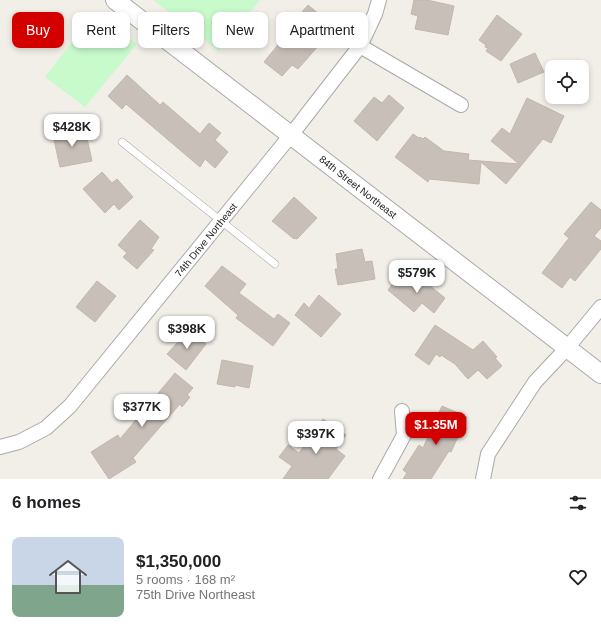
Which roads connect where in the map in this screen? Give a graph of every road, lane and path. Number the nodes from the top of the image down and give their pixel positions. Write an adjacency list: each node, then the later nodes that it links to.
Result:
1 (115, 0): 7 (street, 84th Street Northeast)
2 (379, 0): 3 (street, 74th Drive Northeast)
3 (368, 29)
4 (358, 48): 7 (street, 74th Drive Northeast)
5 (363, 48): 6 (street)
6 (461, 105)
7 (291, 135): 9 (street, 74th Drive Northeast); 12 (street, 84th Street Northeast)
8 (122, 142): 9 (lane)
9 (220, 222): 10 (lane); 15 (street, 74th Drive Northeast)
10 (274, 264)
11 (601, 307): 12 (street)
12 (567, 348): 13 (street, 84th Street Northeast); 17 (street)
13 (601, 374)
14 (402, 411): 16 (street)
15 (0, 447)
16 (380, 479)
17 (483, 479)

